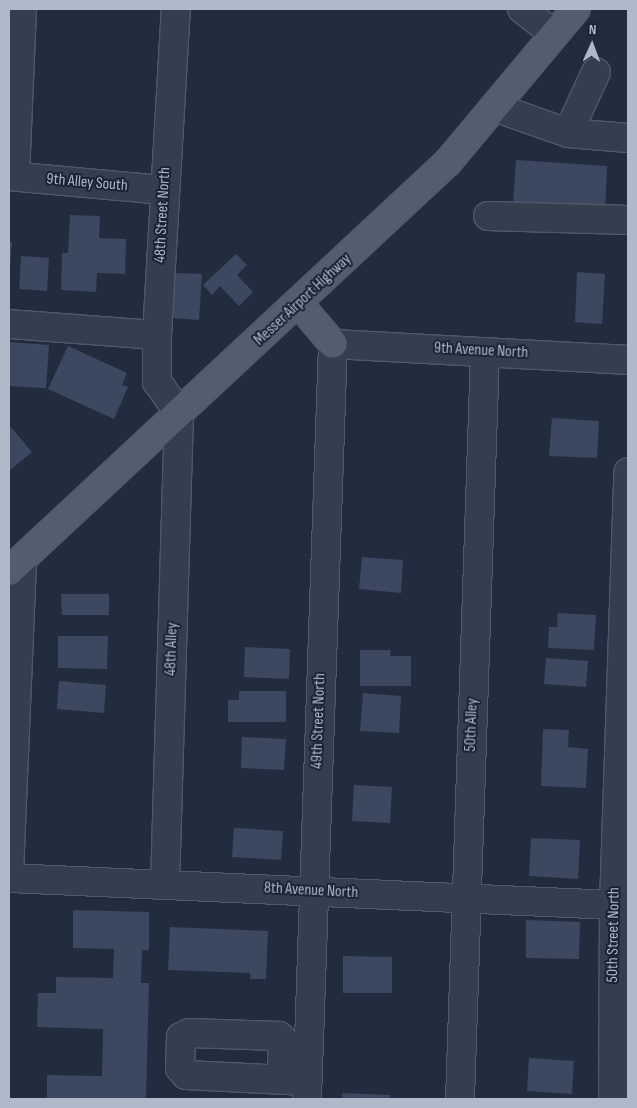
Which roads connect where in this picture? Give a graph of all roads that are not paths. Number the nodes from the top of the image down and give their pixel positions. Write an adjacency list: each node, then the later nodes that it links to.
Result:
1 (22, 9): 10 (street)
2 (176, 9): 11 (street, 48th Street North)
3 (522, 9): 5 (street)
4 (576, 9): 5 (main road, Messer Airport Highway)
5 (554, 34): 7 (main road, Messer Airport Highway)
6 (596, 72): 8 (street)
7 (494, 107): 8 (street); 14 (main road, Messer Airport Highway)
8 (568, 133): 9 (street)
9 (628, 138)
10 (12, 176): 11 (street, 9th Alley South)
11 (164, 190): 16 (street, 48th Street North)
12 (488, 216): 13 (street)
13 (628, 220)
14 (299, 304): 17 (main road); 20 (main road, Messer Airport Highway)
15 (9, 324): 16 (street)
16 (158, 335): 20 (street, 48th Street North)
17 (333, 344): 18 (street, 9th Avenue North); 26 (street, 49th Street North)
18 (485, 352): 19 (street, 9th Avenue North); 27 (street, 50th Alley)
19 (628, 360)
20 (179, 413): 22 (main road, Messer Airport Highway); 25 (street, 48th Alley)
21 (628, 472): 28 (street, 50th Street North)
22 (15, 565): 23 (street)
23 (9, 873)
24 (9, 878): 25 (street, 8th Avenue North)
25 (165, 885): 26 (street, 8th Avenue North)
26 (313, 891): 27 (street, 8th Avenue North); 29 (street, 49th Street North)
27 (467, 898): 28 (street, 8th Avenue North); 30 (street, 50th Alley)
28 (614, 905): 31 (street, 50th Street North)
29 (299, 1086)
30 (460, 1099)
31 (612, 1099)

